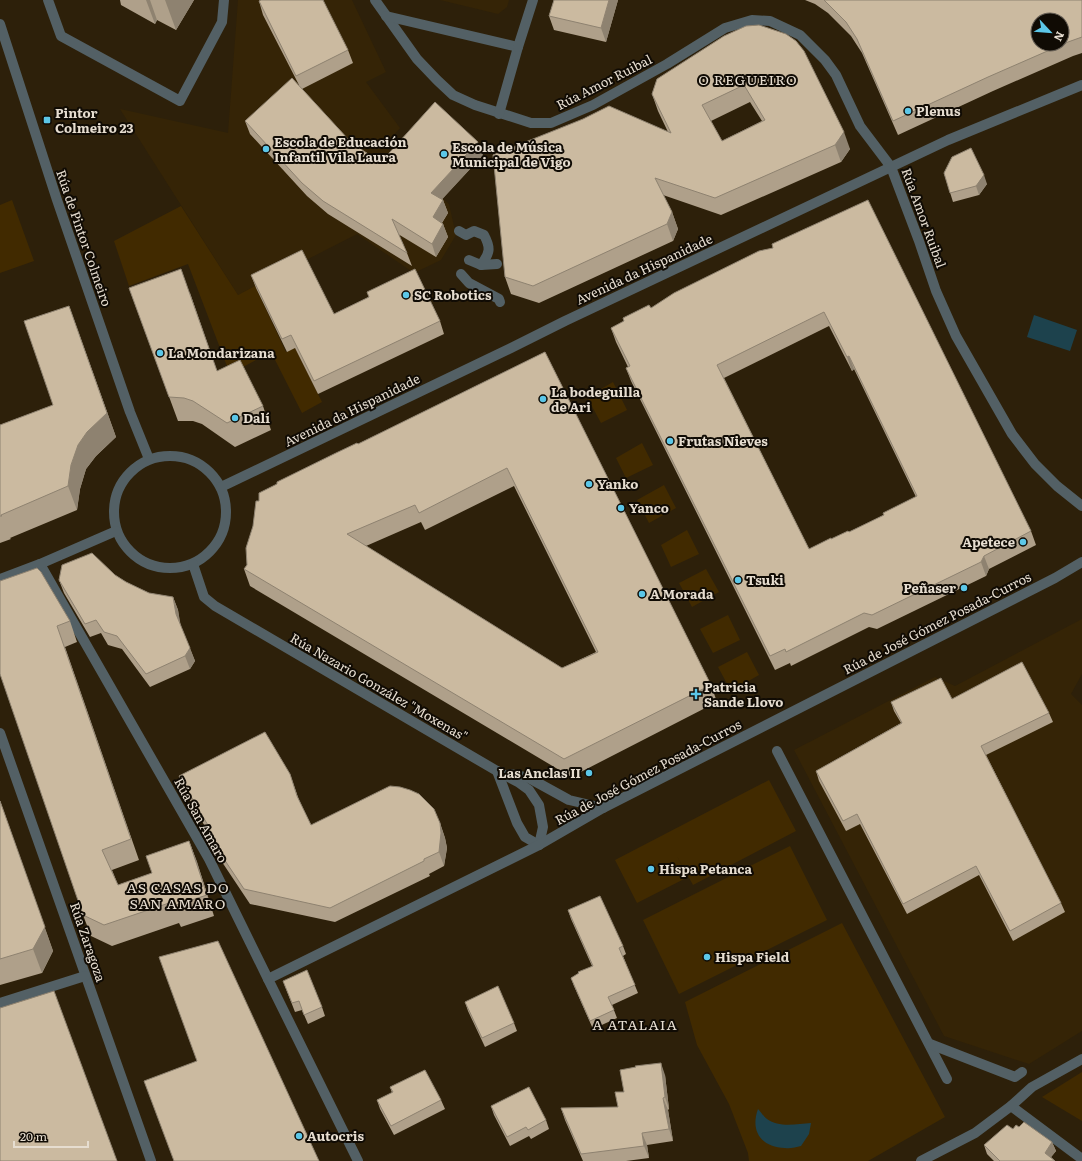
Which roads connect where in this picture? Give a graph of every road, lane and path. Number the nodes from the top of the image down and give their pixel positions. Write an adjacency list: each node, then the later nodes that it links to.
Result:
1 (48, 0): 2 (street)
2 (224, 0)
3 (375, 0): 5 (street, Rúa Amor Ruibal)
4 (533, 0): 7 (street)
5 (386, 16): 7 (street); 9 (street, Rúa Amor Ruibal)
6 (0, 24): 17 (street, Rúa de Pintor Colmeiro)
7 (518, 47): 9 (street)
8 (1082, 85): 10 (street, Avenida da Hispanidade)
9 (499, 114): 10 (street, Rúa Amor Ruibal)
10 (891, 167): 18 (street, Avenida da Hispanidade); 19 (street, Rúa Amor Ruibal)
11 (459, 231): 14 (street)
12 (469, 260): 14 (street)
13 (497, 264): 14 (street)
14 (481, 265)
15 (461, 274): 16 (street)
16 (500, 302)
17 (149, 459): 18 (street); 20 (street)
18 (221, 487): 23 (street)
19 (1082, 506)
20 (116, 531): 22 (street); 23 (street)
21 (1082, 562): 28 (street, Rúa de José Gómez Posada-Curros)
22 (40, 564): 24 (street); 31 (street, Rúa San Amaro)
23 (193, 564): 27 (street, Rúa Nazario González "Moxenas")
24 (0, 579)
25 (0, 733): 30 (street, Rúa Zaragoza)
26 (777, 751): 33 (street)
27 (497, 771): 28 (street); 29 (street); 29 (street, Rúa Nazario González "Moxenas")
28 (603, 808): 29 (street, Rúa de José Gómez Posada-Curros)
29 (539, 845): 31 (street, Rúa de José Gómez Posada-Curros)
30 (86, 976): 32 (street); 39 (street, Rúa Zaragoza)
31 (268, 979): 40 (street, Rúa San Amaro)
32 (0, 1003)
33 (930, 1044): 35 (street); 36 (street)
34 (1082, 1059): 37 (street)
35 (1022, 1072)
36 (947, 1079)
37 (1011, 1106): 38 (street); 41 (street)
38 (1082, 1159)
39 (151, 1161)
40 (358, 1161)
41 (921, 1161)

